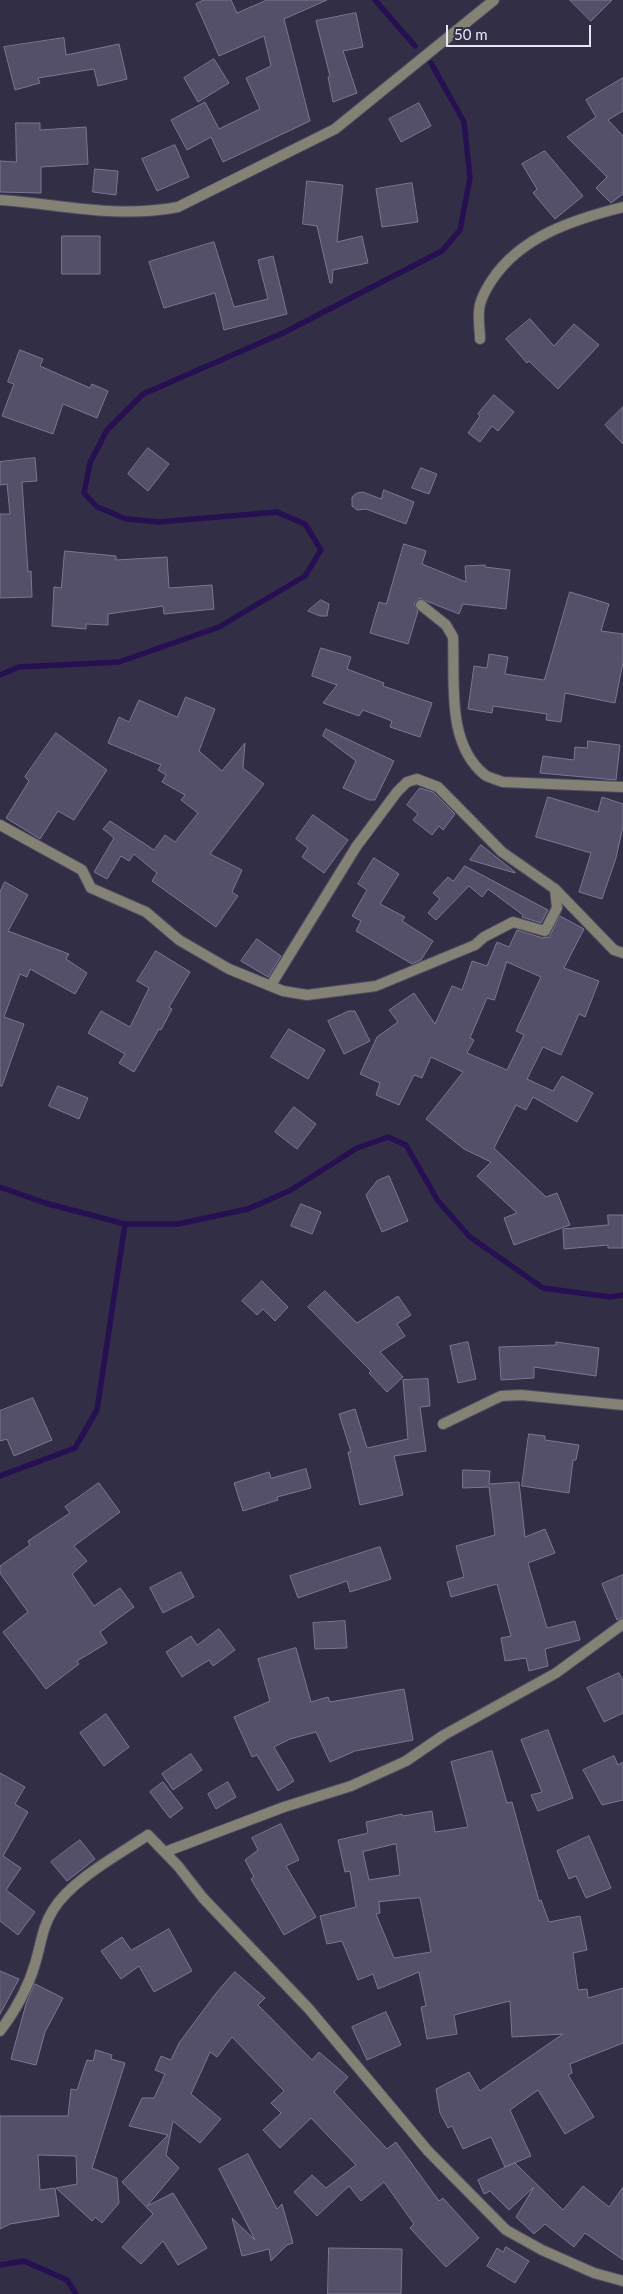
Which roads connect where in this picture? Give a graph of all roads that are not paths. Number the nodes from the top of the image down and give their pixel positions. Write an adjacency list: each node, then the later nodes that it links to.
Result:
1 (494, 0): 2 (street)
2 (0, 200)
3 (623, 207): 4 (street)
4 (480, 339)
5 (421, 605): 6 (street)
6 (623, 787)
7 (0, 825): 10 (street)
8 (555, 889): 9 (street); 10 (street); 10 (street)
9 (623, 953)
10 (271, 985)
11 (623, 1405): 12 (street)
12 (443, 1424)
13 (623, 1624): 14 (street)
14 (165, 1852): 15 (street); 16 (street)
15 (0, 2031)
16 (623, 2282)

